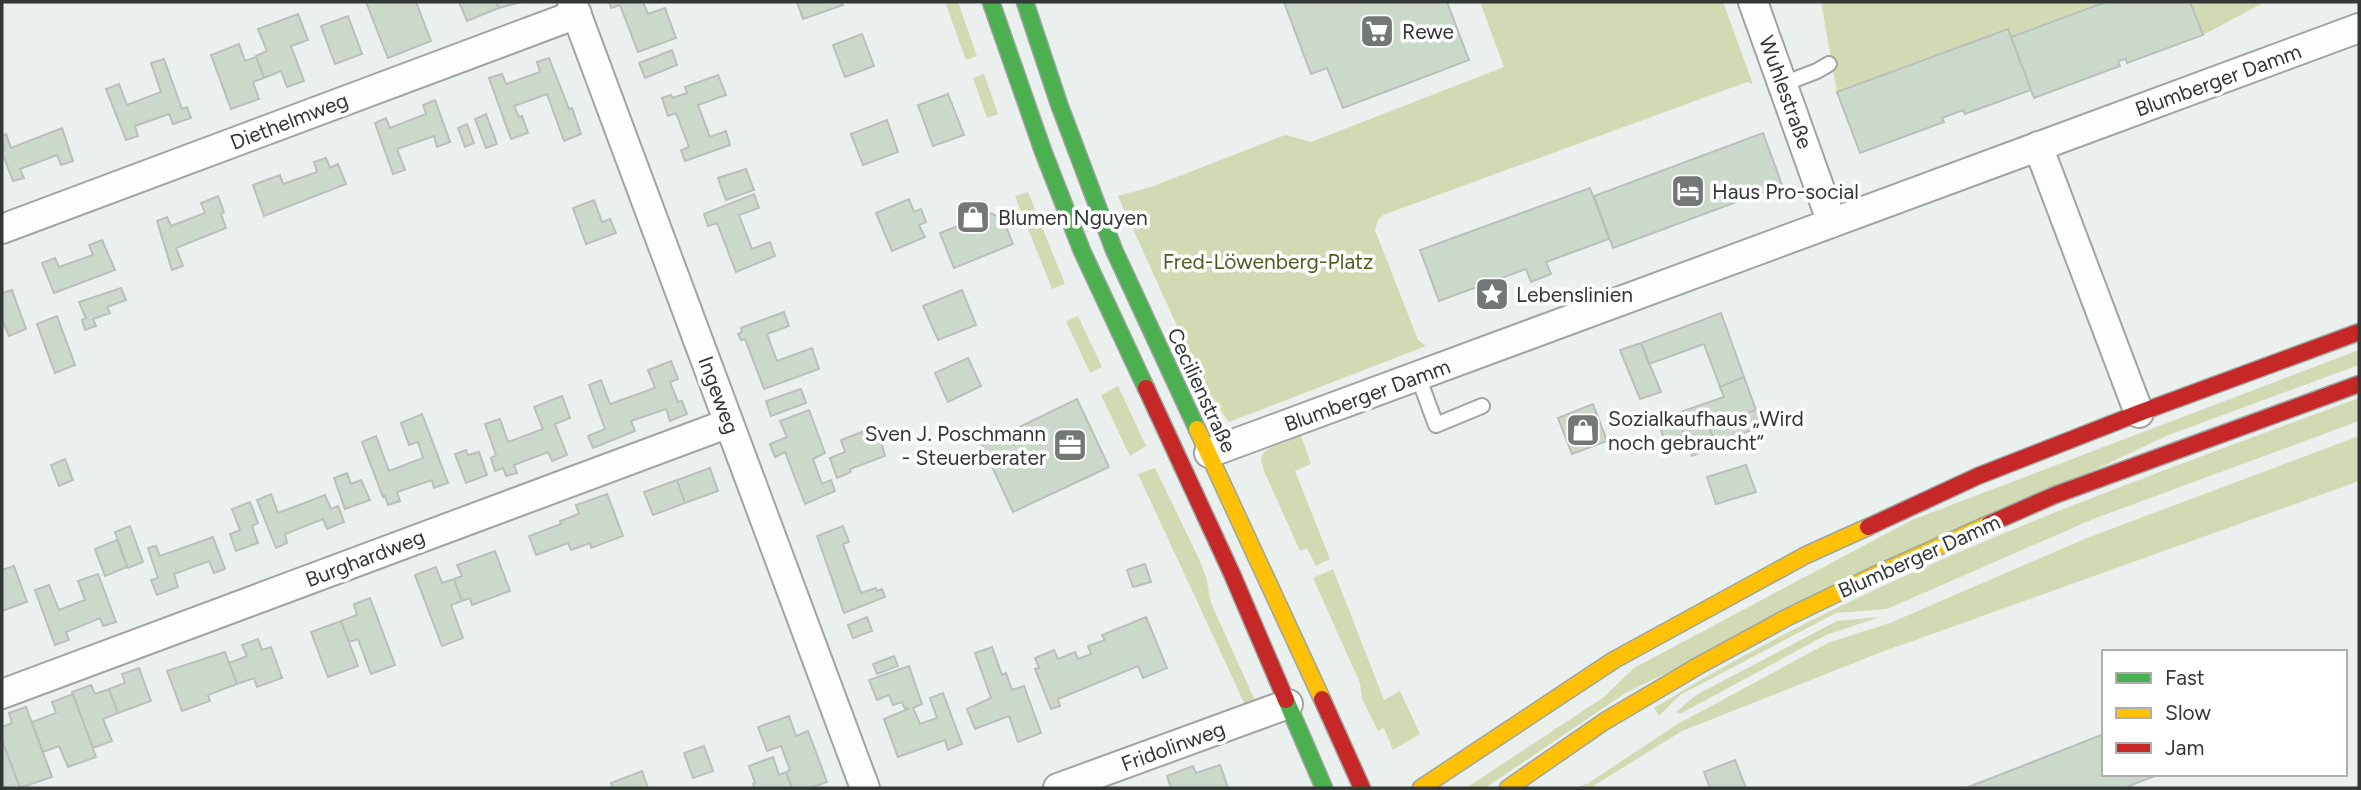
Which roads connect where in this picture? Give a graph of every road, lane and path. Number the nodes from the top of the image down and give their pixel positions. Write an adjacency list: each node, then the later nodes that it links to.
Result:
1 (992, 2): 19 (main road)
2 (1026, 2): 17 (main road, Cecilienstraße)
3 (1753, 2): 7 (street, Wuhlestraße)
4 (575, 8): 10 (street, Diethelmweg); 16 (street, Ingeweg)
5 (2359, 28): 8 (street, Blumberger Damm)
6 (1829, 64): 7 (lane)
7 (1783, 84): 9 (street, Wuhlestraße)
8 (2038, 146): 9 (street, Blumberger Damm); 15 (street)
9 (1832, 223): 12 (street, Blumberger Damm)
10 (2, 229)
11 (2359, 332): 15 (main road)
12 (1418, 376): 14 (lane); 17 (street, Blumberger Damm)
13 (2359, 384): 25 (main road, Blumberger Damm)
14 (1482, 406)
15 (2139, 414): 24 (main road)
16 (729, 423): 18 (street, Burghardweg); 20 (street, Ingeweg)
17 (1209, 453): 23 (main road, Cecilienstraße)
18 (2, 694)
19 (1288, 704): 21 (street, Fridolinweg); 22 (main road)
20 (866, 788)
21 (1058, 788)
22 (1324, 788)
23 (1362, 788)
24 (1420, 788)
25 (1508, 788)

